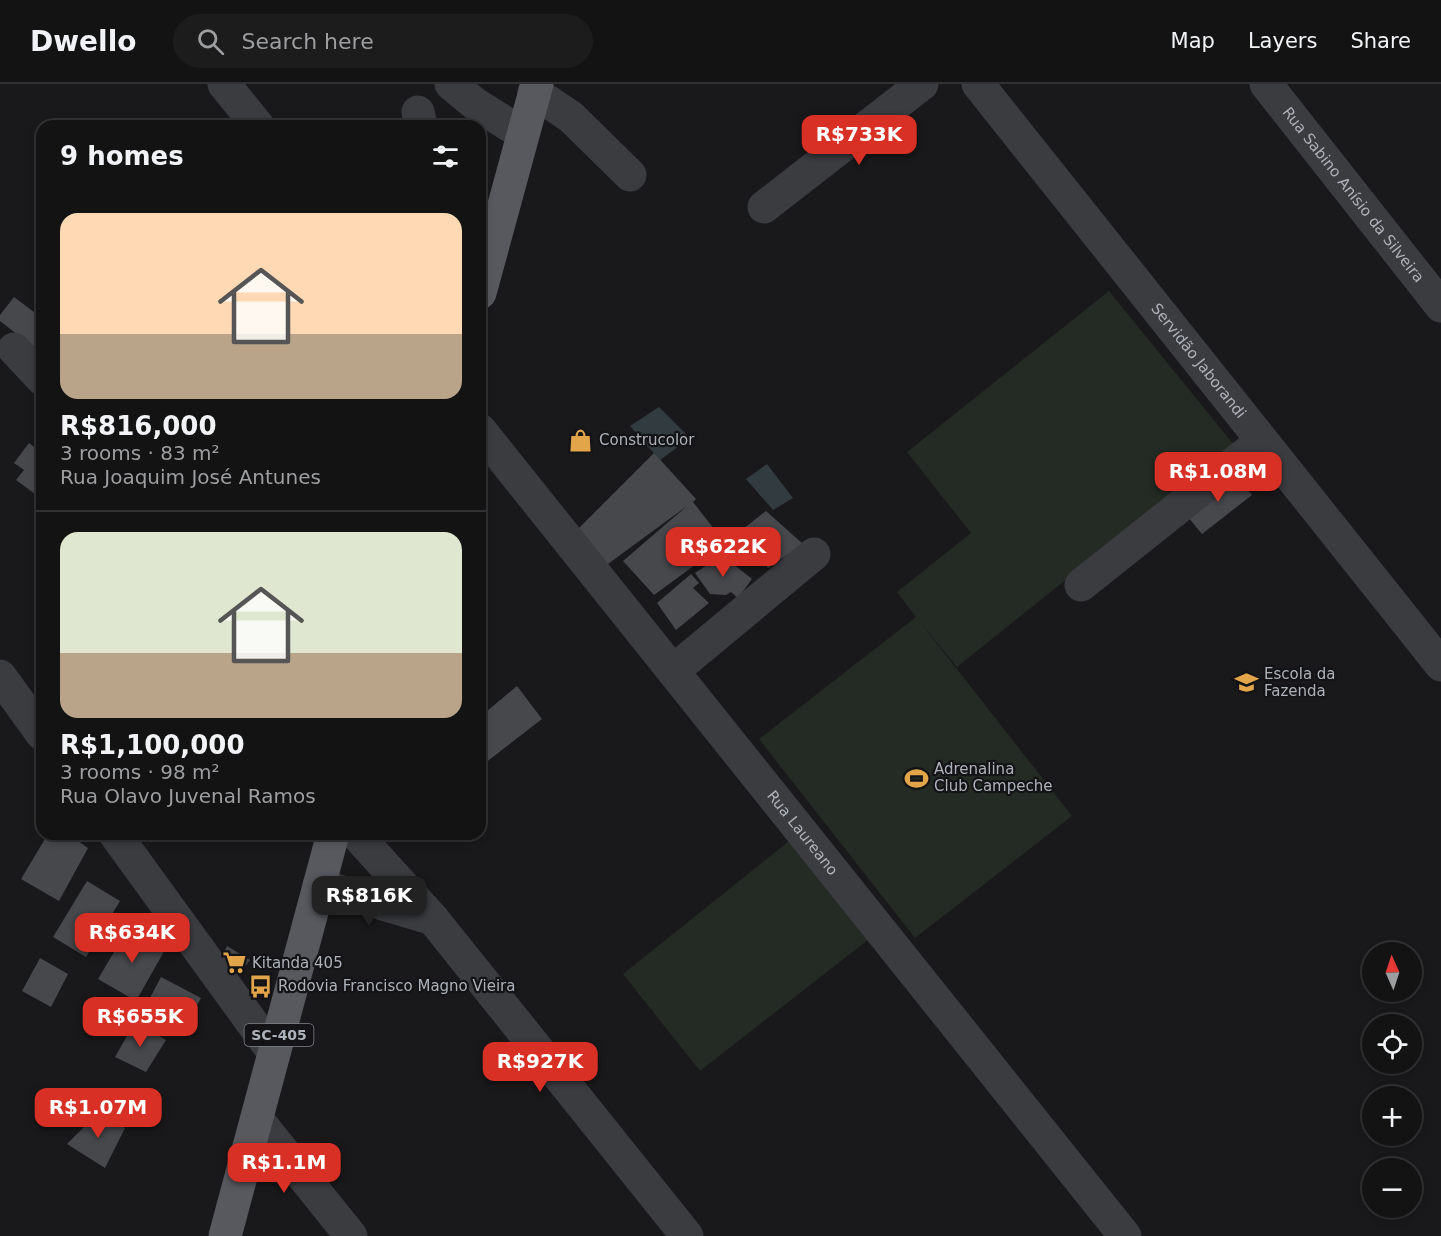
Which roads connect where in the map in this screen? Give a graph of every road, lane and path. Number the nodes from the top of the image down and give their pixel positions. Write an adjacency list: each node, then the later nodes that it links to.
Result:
1 (224, 84): 7 (street)
2 (451, 84): 8 (street)
3 (922, 84): 10 (street)
4 (978, 84): 17 (street, Servidão Jaborandi)
5 (1266, 84): 13 (street, Rua Sabino Anísio da Silveira)
6 (536, 88): 8 (main road); 9 (street)
7 (253, 120)
8 (523, 134): 11 (main road)
9 (630, 175)
10 (765, 207)
11 (491, 211): 12 (main road)
12 (486, 248)
13 (1441, 306)
14 (14, 349): 15 (street)
15 (36, 373)
16 (486, 437): 21 (street, Rua Laureano)
17 (1262, 441): 19 (street); 20 (street, Servidão Jaborandi)
18 (814, 554): 21 (street)
19 (1081, 585)
20 (1441, 665)
21 (673, 671): 34 (street, Rua Laureano)
22 (0, 676): 23 (street)
23 (36, 726)
24 (119, 840): 29 (street)
25 (331, 840): 27 (main road, SC-405)
26 (361, 840): 28 (street)
27 (319, 885): 28 (street); 29 (main road, SC-405)
28 (433, 919): 33 (street)
29 (274, 1053): 30 (main road, SC-405)
30 (257, 1119): 31 (main road, SC-405); 32 (street)
31 (225, 1236)
32 (351, 1236)
33 (687, 1236)
34 (1125, 1236)

